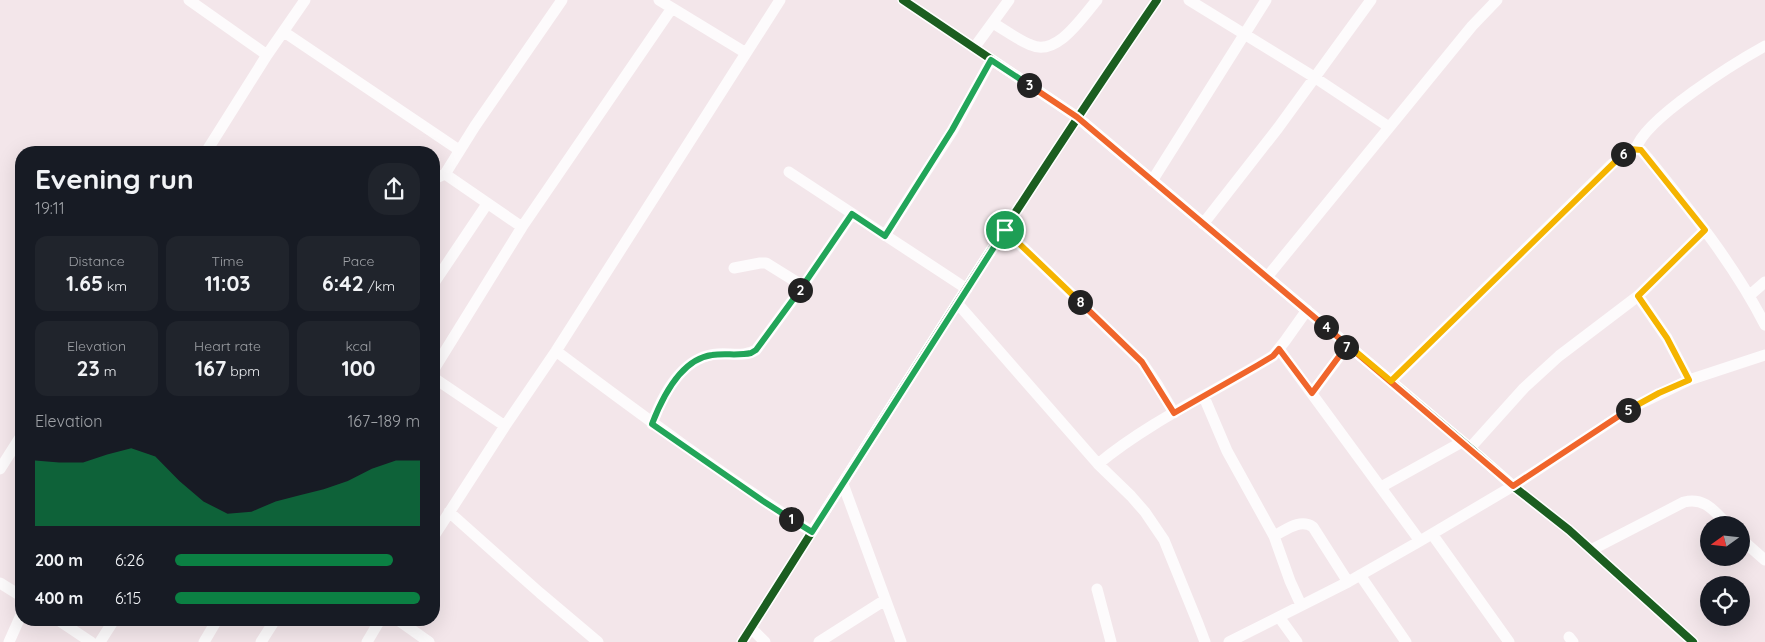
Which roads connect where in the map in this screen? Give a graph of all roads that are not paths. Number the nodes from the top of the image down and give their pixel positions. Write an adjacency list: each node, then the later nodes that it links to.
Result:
1 (189, 0): 21 (street)
2 (305, 0): 16 (street)
3 (562, 0): 28 (street)
4 (659, 0): 14 (street)
5 (780, 0): 20 (street)
6 (903, 0): 19 (street)
7 (1009, 0): 15 (street)
8 (1097, 0): 15 (street)
9 (1157, 0): 24 (street)
10 (1189, 0): 17 (street)
11 (1266, 0): 17 (street)
12 (1371, 0): 23 (street)
13 (1498, 0): 25 (street)
14 (672, 8): 20 (street); 36 (street)
15 (993, 23): 19 (street)
16 (284, 32): 21 (street); 28 (street)
17 (1245, 33): 23 (street); 32 (street)
18 (1765, 46): 27 (street)
19 (974, 48): 22 (street)
20 (746, 53): 53 (street)
21 (267, 55): 26 (street)
22 (991, 60): 24 (street); 39 (street)
23 (1314, 77): 25 (street); 35 (street)
24 (1077, 117): 32 (street); 37 (street)
25 (1389, 127): 42 (street)
26 (210, 146)
27 (1636, 148): 38 (street); 57 (street)
28 (460, 150): 30 (street)
29 (789, 172): 34 (street)
30 (445, 174): 31 (street); 33 (street)
31 (440, 176)
32 (1152, 181): 35 (street)
33 (487, 204): 36 (street); 41 (street)
34 (852, 214): 39 (street); 44 (street)
35 (1203, 224): 42 (street)
36 (522, 227): 55 (street)
37 (1005, 230): 45 (street); 61 (street)
38 (1705, 230): 46 (street); 47 (street)
39 (885, 236): 45 (street)
40 (734, 268): 44 (street)
41 (440, 274)
42 (1267, 277): 49 (street)
43 (1765, 282): 46 (street)
44 (803, 286): 62 (street)
45 (967, 289): 48 (street)
46 (1750, 295): 50 (street)
47 (1638, 296): 56 (street); 65 (street)
48 (958, 304): 66 (street); 68 (street)
49 (1306, 310): 51 (street); 52 (street)
50 (1765, 325)
51 (1348, 345): 57 (street); 59 (street)
52 (1279, 349): 59 (street); 60 (street)
53 (556, 351): 62 (street); 63 (street)
54 (1765, 356): 56 (street)
55 (440, 359)
56 (1689, 380): 69 (street)
57 (1391, 381): 65 (street)
58 (440, 382): 63 (street)
59 (1312, 393): 70 (street)
60 (1204, 397): 61 (street); 76 (street)
61 (1174, 413): 66 (street)
62 (652, 424): 74 (street)
63 (505, 426): 71 (street)
64 (15, 445): 67 (street)
65 (1466, 445): 69 (street); 70 (street)
66 (1098, 464): 110 (street)
67 (0, 469)
68 (843, 484): 74 (street); 86 (street)
69 (1513, 486): 75 (street); 79 (street)
70 (1381, 487): 77 (street)
71 (449, 512): 73 (street); 104 (street)
72 (1719, 516): 79 (street)
73 (440, 526)
74 (812, 532): 96 (street)
75 (1432, 534): 77 (street); 114 (street)
76 (1274, 536): 82 (street); 87 (street)
77 (1420, 540): 81 (street)
78 (1750, 547): 80 (street)
79 (1591, 550): 115 (street)
80 (1765, 560)
81 (1360, 575): 82 (street); 113 (street)
82 (1348, 582): 87 (street)
83 (0, 583): 85 (street)
84 (1097, 589): 109 (street)
85 (15, 592)
86 (886, 600): 107 (street); 108 (street)
87 (1301, 606): 88 (street)
88 (1279, 617): 111 (street); 112 (street)
89 (16, 626): 97 (street)
90 (67, 626): 98 (street)
91 (110, 626): 99 (street)
92 (213, 626): 100 (street)
93 (271, 626): 101 (street)
94 (376, 626): 102 (street)
95 (406, 626): 103 (street)
96 (751, 628): 105 (street); 106 (street)
97 (9, 642)
98 (91, 642)
99 (100, 642)
100 (204, 642)
101 (261, 642)
102 (367, 642)
103 (429, 642)
104 (598, 642)
105 (742, 642)
106 (765, 642)
107 (819, 642)
108 (901, 642)
109 (1111, 642)
110 (1204, 642)
111 (1229, 642)
112 (1297, 642)
113 (1406, 642)
114 (1509, 642)
115 (1692, 642)

